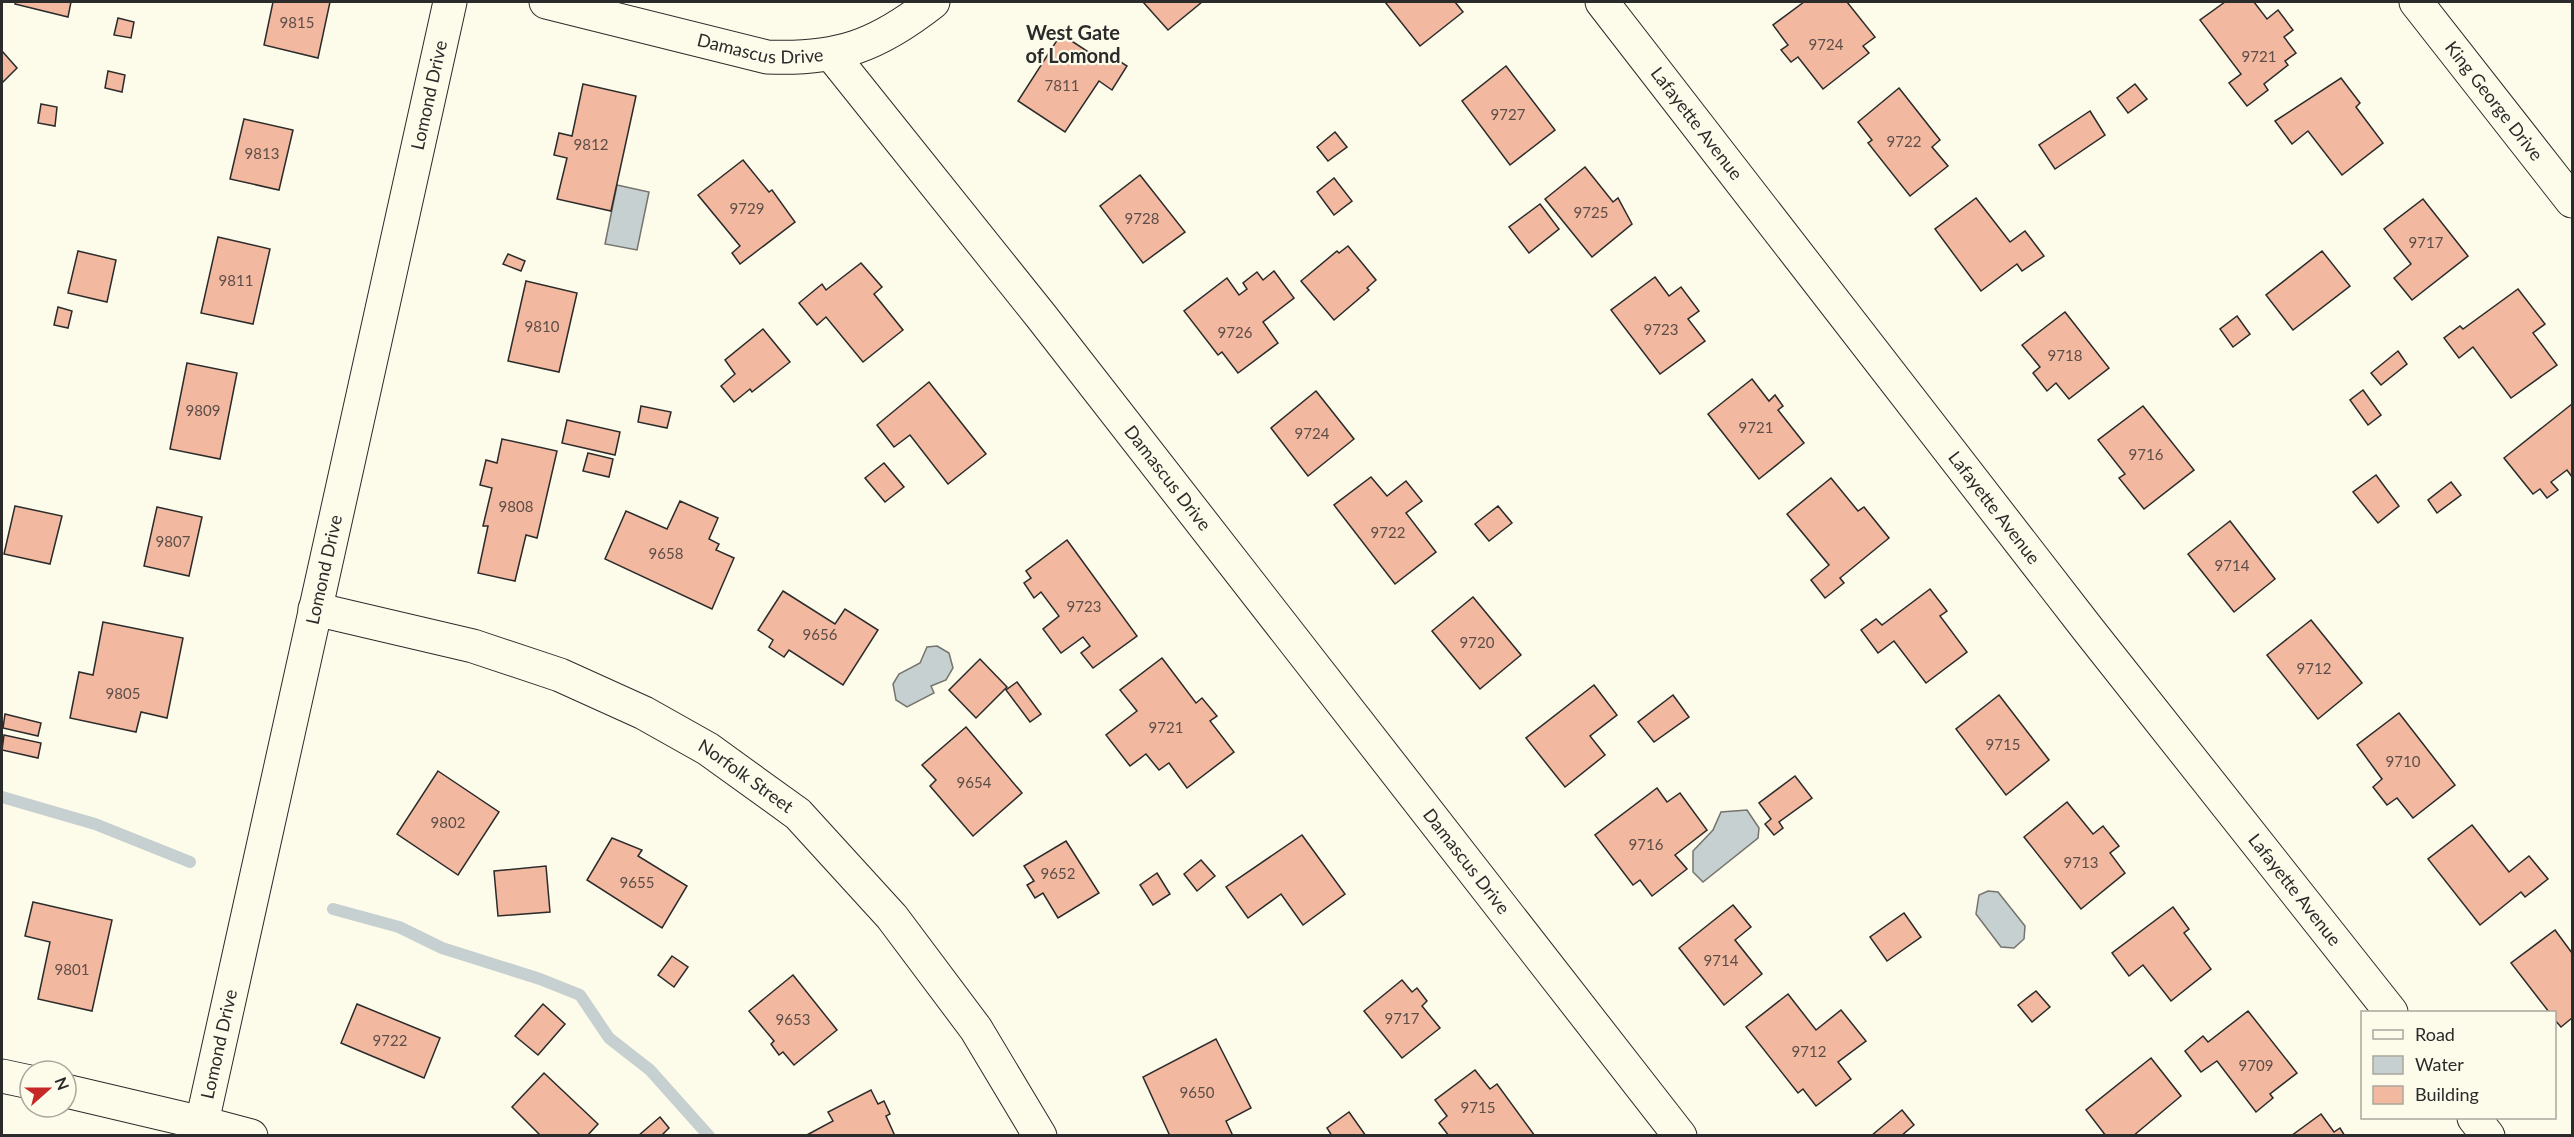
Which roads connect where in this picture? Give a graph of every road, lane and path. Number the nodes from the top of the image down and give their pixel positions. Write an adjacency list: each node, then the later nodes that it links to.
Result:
1 (450, 2): 8 (street, Lomond Drive)
2 (546, 2): 6 (street, Damascus Drive)
3 (933, 2): 6 (street)
4 (1602, 2): 9 (street, Lafayette Avenue)
5 (2416, 2): 7 (street, King George Drive)
6 (832, 55): 17 (street, Damascus Drive)
7 (2572, 201)
8 (315, 609): 14 (street, Lomond Drive); 16 (street, Norfolk Street)
9 (2390, 1011)
10 (2, 1076): 11 (street)
11 (18, 1079)
12 (78, 1094): 14 (street)
13 (2475, 1119): 18 (street)
14 (200, 1129): 15 (street)
15 (251, 1136)
16 (1040, 1136)
17 (1680, 1136)
18 (2488, 1136)

